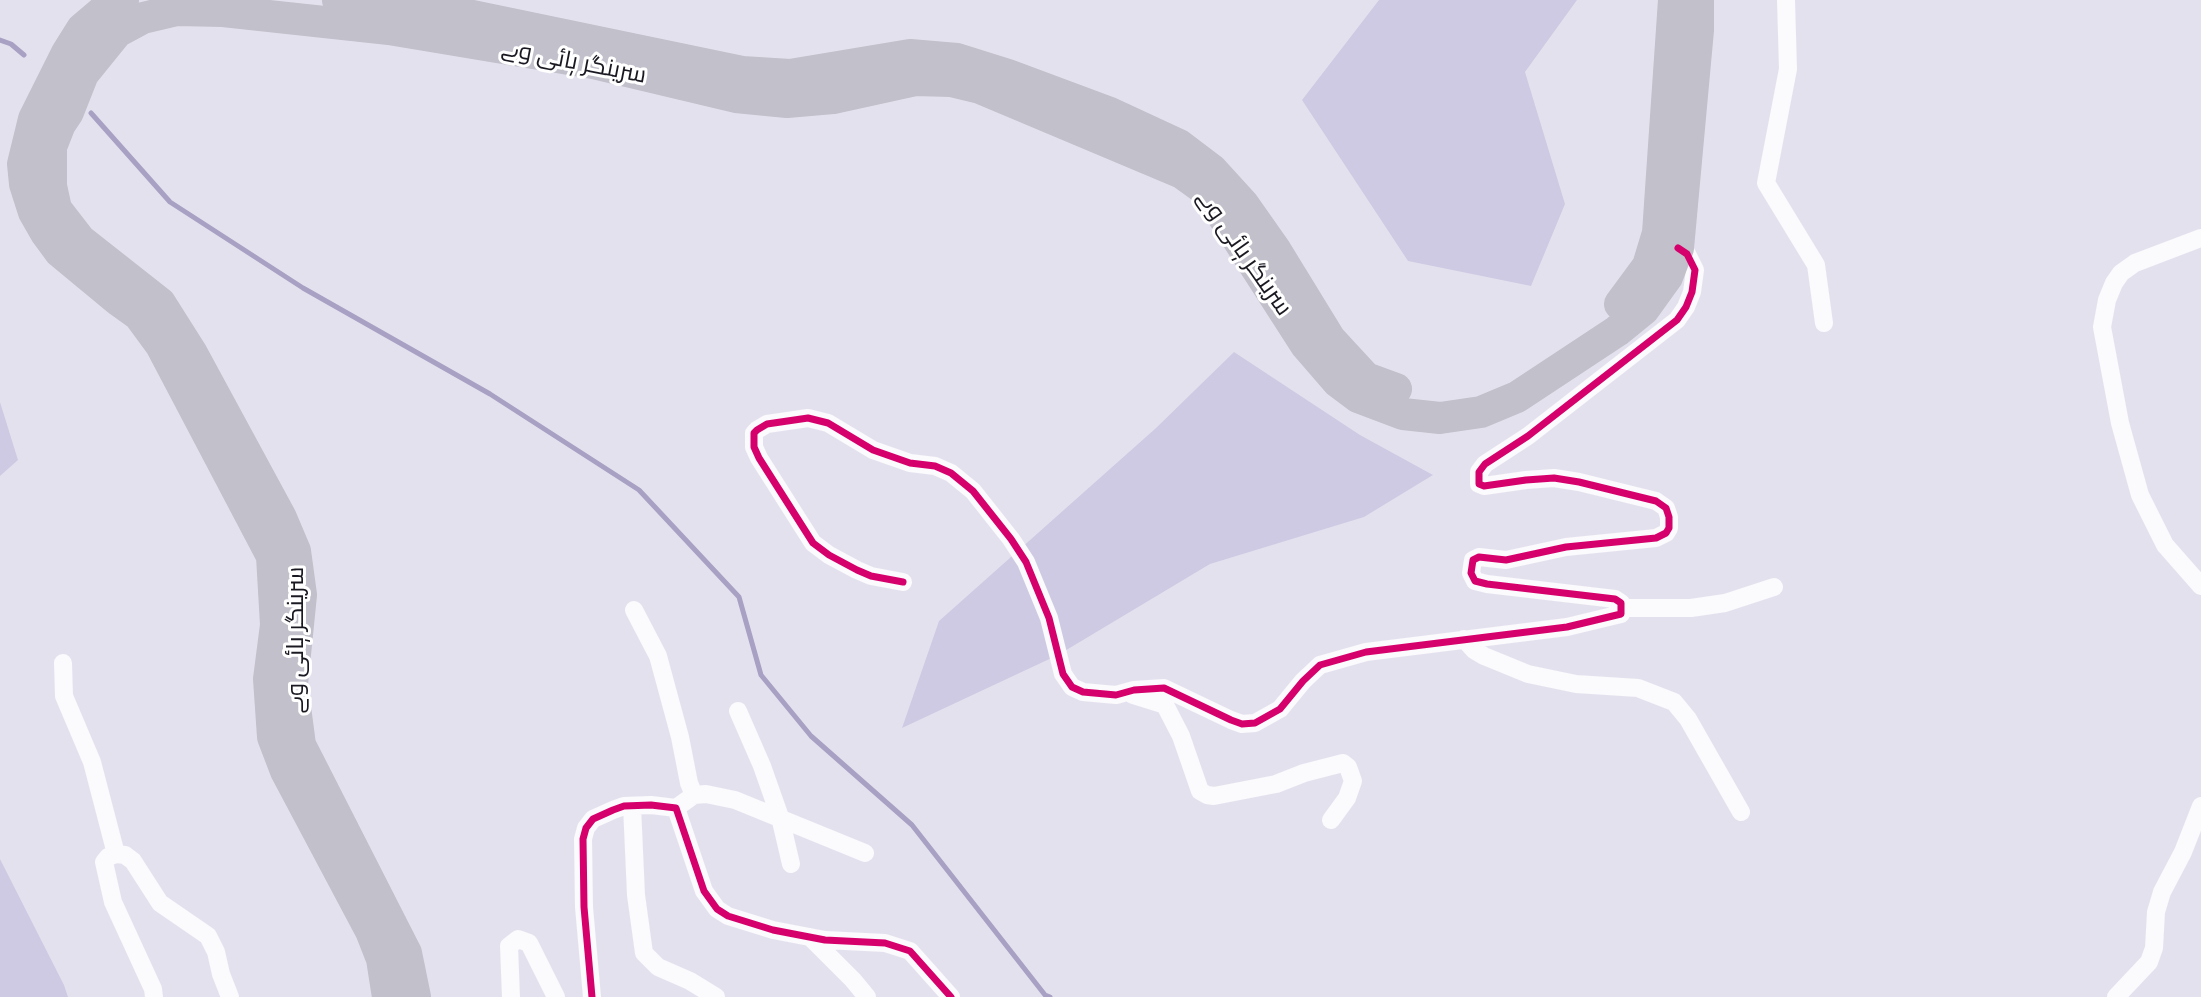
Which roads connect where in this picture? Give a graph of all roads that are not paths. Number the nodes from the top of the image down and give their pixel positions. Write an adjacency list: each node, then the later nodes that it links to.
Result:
1 (124, 0): 31 (highway, سرینگر ہائی وے)
2 (338, 0): 3 (highway, سرینگر ہائی وے)
3 (1674, 0)
4 (1698, 0): 7 (highway, سرینگر ہائی وے)
5 (1786, 0): 8 (street)
6 (2201, 237): 10 (street)
7 (1678, 248): 12 (street); 32 (highway, سرینگر ہائی وے)
8 (1824, 323)
9 (903, 582): 16 (street)
10 (2201, 586)
11 (1773, 587): 12 (street)
12 (1622, 608): 14 (street)
13 (634, 610): 18 (street)
14 (1464, 639): 16 (street); 22 (street)
15 (63, 663): 26 (street)
16 (1123, 693): 24 (street)
17 (738, 711): 23 (street)
18 (694, 795): 21 (street); 23 (street)
19 (632, 806): 21 (street); 35 (street); 36 (street)
20 (2201, 806): 39 (street)
21 (676, 808): 28 (street)
22 (1741, 812)
23 (780, 817): 25 (street); 27 (street)
24 (1331, 820)
25 (866, 853)
26 (117, 854): 29 (street); 30 (street)
27 (791, 864)
28 (810, 937): 37 (street); 38 (street)
29 (154, 997)
30 (230, 997)
31 (388, 997)
32 (415, 997)
33 (511, 997): 34 (street)
34 (556, 997)
35 (592, 997)
36 (716, 997)
37 (867, 997)
38 (951, 997)
39 (2116, 997)

